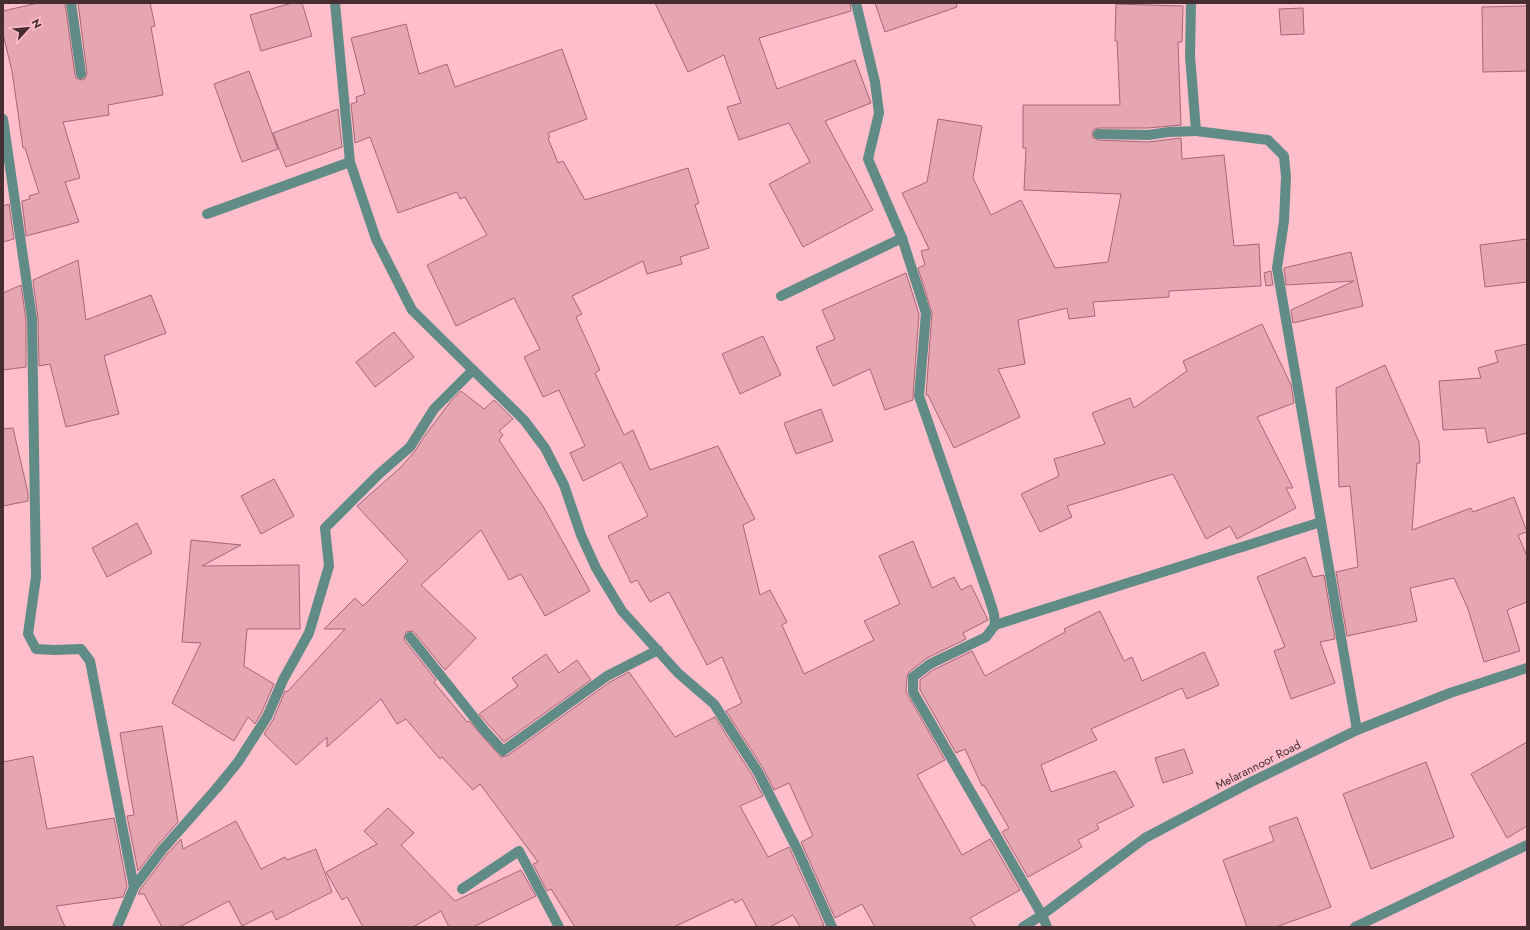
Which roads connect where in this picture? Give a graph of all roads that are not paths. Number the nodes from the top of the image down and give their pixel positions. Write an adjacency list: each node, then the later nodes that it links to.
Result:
1 (71, 3): 5 (street)
2 (336, 3): 9 (street)
3 (856, 3): 11 (street)
4 (1191, 3): 7 (street)
5 (81, 74)
6 (3, 119): 21 (street)
7 (1196, 131): 8 (street); 14 (street)
8 (1098, 134)
9 (350, 162): 10 (street); 13 (street)
10 (206, 214)
11 (902, 238): 12 (street); 15 (street)
12 (781, 296)
13 (473, 370): 17 (street); 21 (street)
14 (1321, 522): 15 (street); 19 (street)
15 (995, 625): 23 (street)
16 (410, 637): 17 (street)
17 (658, 650): 26 (street)
18 (1527, 668): 19 (street, Melarannoor Road)
19 (1357, 730): 23 (street, Melarannoor Road)
20 (1527, 845): 29 (street)
21 (134, 887): 24 (street)
22 (462, 889): 25 (street)
23 (1042, 915): 27 (street, Melarannoor Road); 28 (street)
24 (117, 927)
25 (559, 927)
26 (832, 927)
27 (1023, 927)
28 (1047, 927)
29 (1355, 927)

